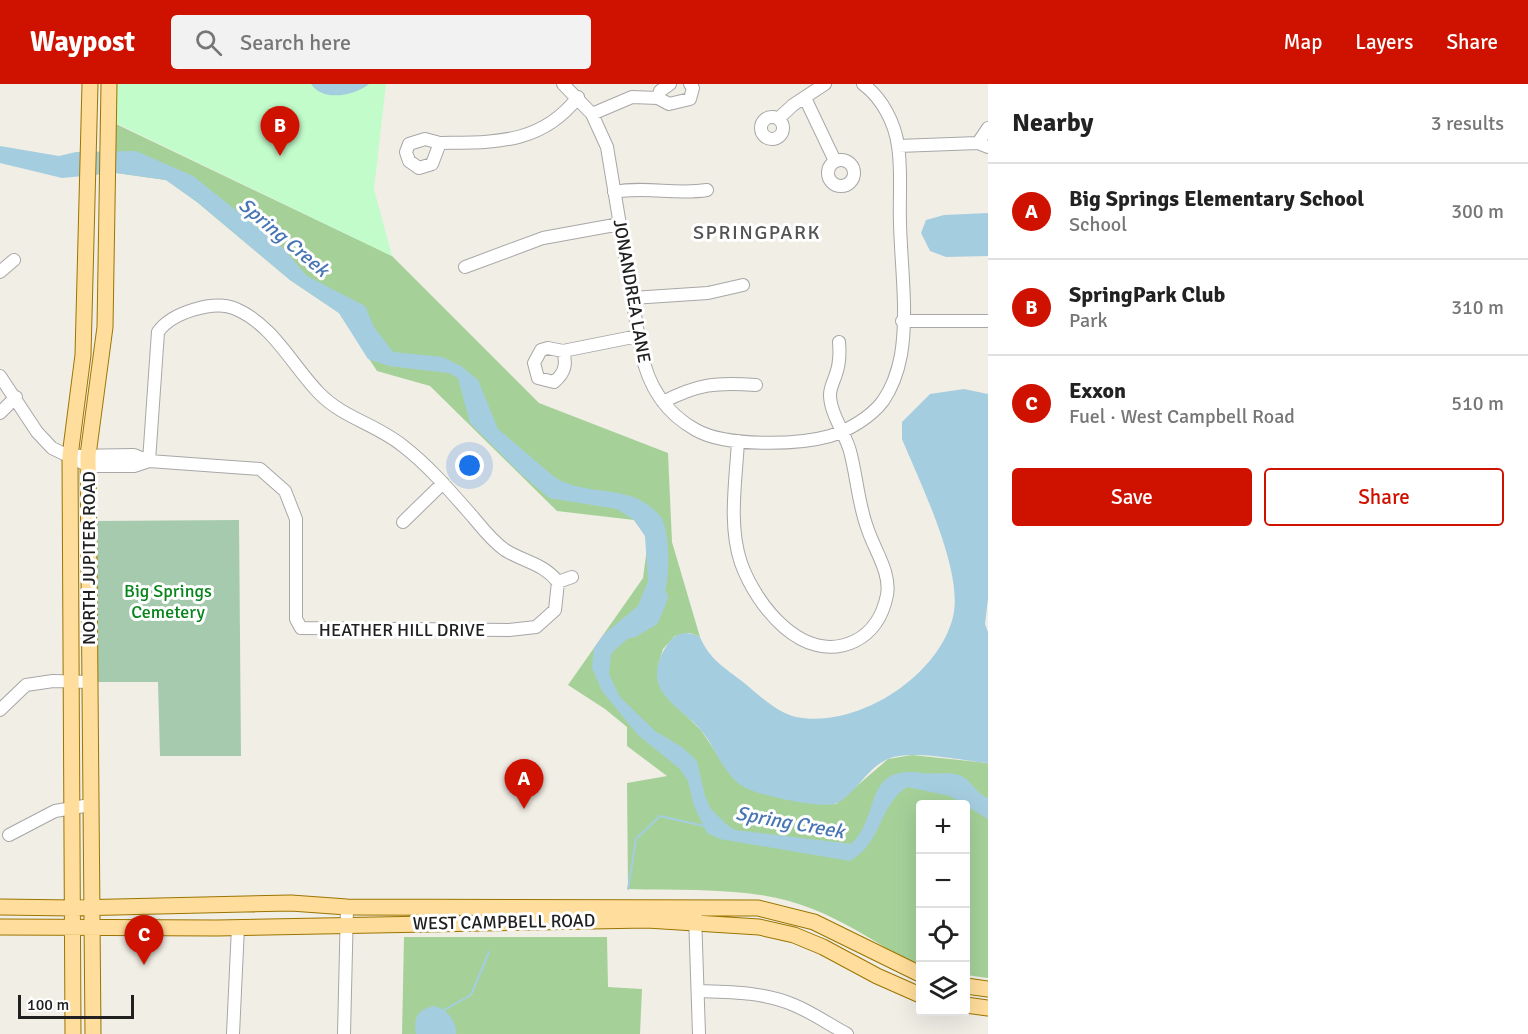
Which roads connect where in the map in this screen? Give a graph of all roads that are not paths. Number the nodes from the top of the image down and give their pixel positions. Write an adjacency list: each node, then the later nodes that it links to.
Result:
1 (90, 84): 38 (main road, NORTH JUPITER ROAD)
2 (109, 84): 39 (main road, NORTH JUPITER ROAD)
3 (563, 84): 8 (street, JONANDREA LANE)
4 (670, 84): 9 (street)
5 (690, 84): 9 (street)
6 (825, 84): 10 (street)
7 (863, 84): 16 (street, JONANDREA LANE)
8 (578, 97): 11 (street, JONANDREA LANE); 14 (street)
9 (658, 98): 11 (street)
10 (805, 98): 12 (street); 17 (street)
11 (592, 114): 19 (street, JONANDREA LANE)
12 (778, 119)
13 (988, 128): 15 (street)
14 (440, 143)
15 (983, 145): 16 (street)
16 (898, 146): 26 (street, JONANDREA LANE)
17 (835, 161)
18 (707, 190): 19 (street)
19 (614, 192): 20 (street, JONANDREA LANE)
20 (620, 224): 22 (street); 25 (street, JONANDREA LANE)
21 (14, 260): 23 (street)
22 (465, 267)
23 (0, 272)
24 (743, 285): 25 (street)
25 (632, 298): 28 (street, JONANDREA LANE)
26 (902, 321): 27 (street); 36 (street, JONANDREA LANE)
27 (988, 321)
28 (638, 336): 30 (street); 34 (street, JONANDREA LANE)
29 (839, 342): 36 (street)
30 (563, 351)
31 (0, 376): 33 (street, HEATHER HILL DRIVE)
32 (756, 385): 34 (street)
33 (16, 397): 35 (street); 38 (street, HEATHER HILL DRIVE)
34 (663, 402): 37 (street, JONANDREA LANE)
35 (0, 413)
36 (843, 430): 37 (street, JONANDREA LANE); 37 (street)
37 (738, 441)
38 (70, 456): 39 (street, HEATHER HILL DRIVE); 45 (main road, NORTH JUPITER ROAD)
39 (88, 461): 40 (street, HEATHER HILL DRIVE); 46 (main road, NORTH JUPITER ROAD)
40 (149, 461): 41 (street); 44 (street, HEATHER HILL DRIVE)
41 (443, 483): 42 (street); 44 (street)
42 (403, 522)
43 (572, 577): 44 (street)
44 (558, 582)
45 (71, 682): 46 (street); 47 (street); 49 (main road, NORTH JUPITER ROAD)
46 (90, 682): 48 (main road, NORTH JUPITER ROAD)
47 (0, 710)
48 (90, 805): 49 (street); 55 (main road, NORTH JUPITER ROAD)
49 (71, 807): 50 (street); 54 (main road, NORTH JUPITER ROAD)
50 (9, 834)
51 (694, 905): 56 (main road, WEST CAMPBELL ROAD); 57 (street); 63 (main road, WEST CAMPBELL ROAD)
52 (0, 907): 54 (main road, WEST CAMPBELL ROAD)
53 (346, 907): 55 (main road, WEST CAMPBELL ROAD); 56 (main road, WEST CAMPBELL ROAD); 58 (street)
54 (73, 908): 55 (main road, WEST CAMPBELL ROAD); 61 (main road, NORTH JUPITER ROAD)
55 (94, 908): 62 (main road, NORTH JUPITER ROAD)
56 (460, 915): 57 (main road, WEST CAMPBELL ROAD); 58 (main road, WEST CAMPBELL ROAD)
57 (696, 922): 66 (street); 67 (main road, WEST CAMPBELL ROAD)
58 (348, 925): 60 (main road, WEST CAMPBELL ROAD); 73 (street)
59 (0, 927): 61 (main road, WEST CAMPBELL ROAD)
60 (238, 927): 62 (main road, WEST CAMPBELL ROAD); 72 (street)
61 (73, 928): 62 (main road, WEST CAMPBELL ROAD); 70 (main road, NORTH JUPITER ROAD)
62 (94, 928): 71 (main road, NORTH JUPITER ROAD)
63 (916, 972)
64 (970, 987): 65 (main road)
65 (988, 989)
66 (698, 991): 74 (street); 75 (street)
67 (916, 992)
68 (970, 1006): 69 (main road)
69 (988, 1008)
70 (73, 1034)
71 (93, 1034)
72 (233, 1034)
73 (344, 1034)
74 (699, 1034)
75 (848, 1034)

